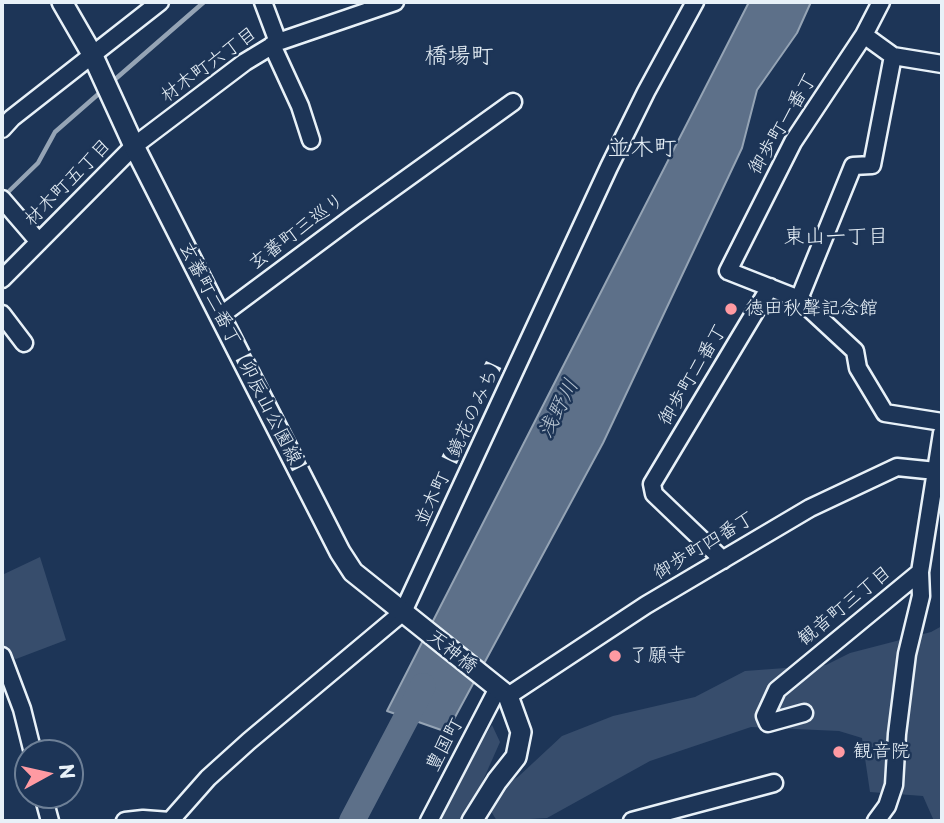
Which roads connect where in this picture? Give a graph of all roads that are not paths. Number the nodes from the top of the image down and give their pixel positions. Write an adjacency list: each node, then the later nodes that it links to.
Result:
1 (62, 2): 9 (street, 玄蕃町二番丁【卯辰山公園線】)
2 (160, 2): 9 (street)
3 (263, 2): 8 (street)
4 (395, 2): 8 (street, 材木町六丁目)
5 (695, 2): 29 (street, 並木町【鏡花のみち】)
6 (881, 2): 7 (street, 御歩町一番丁)
7 (864, 35): 10 (street); 19 (street, 御歩町一番丁)
8 (275, 43): 14 (street); 15 (street, 材木町六丁目)
9 (92, 54): 13 (street); 15 (street, 玄蕃町二番丁【卯辰山公園線】)
10 (894, 56): 11 (street); 20 (street)
11 (942, 64)
12 (513, 102): 22 (street, 玄蕃町三巡り)
13 (2, 129)
14 (311, 141)
15 (134, 146): 17 (street, 材木町五丁目); 22 (street, 玄蕃町二番丁【卯辰山公園線】)
16 (3, 201): 17 (street)
17 (39, 242): 18 (street, 材木町五丁目)
18 (2, 279)
19 (770, 287): 20 (street); 27 (street, 御歩町二番丁)
20 (799, 299): 24 (street)
21 (2, 314): 23 (street)
22 (220, 316): 29 (street, 玄蕃町二番丁【卯辰山公園線】)
23 (24, 344)
24 (942, 422)
25 (942, 433): 26 (street, 観音町三丁目)
26 (936, 471): 27 (street, 御歩町四番丁); 28 (street, 観音町三丁目)
27 (723, 560): 31 (street, 御歩町四番丁)
28 (920, 572): 32 (street, 観音町三丁目); 41 (street)
29 (408, 617): 31 (street, 天神橋); 37 (street, 並木町【鏡花のみち】)
30 (2, 656): 33 (street)
31 (499, 689): 38 (street, 豊国町); 39 (street)
32 (804, 713)
33 (30, 739)
34 (774, 783): 35 (street)
35 (690, 814): 40 (street)
36 (125, 821): 37 (street)
37 (170, 821)
38 (429, 821)
39 (472, 821)
40 (632, 821)
41 (876, 821)

